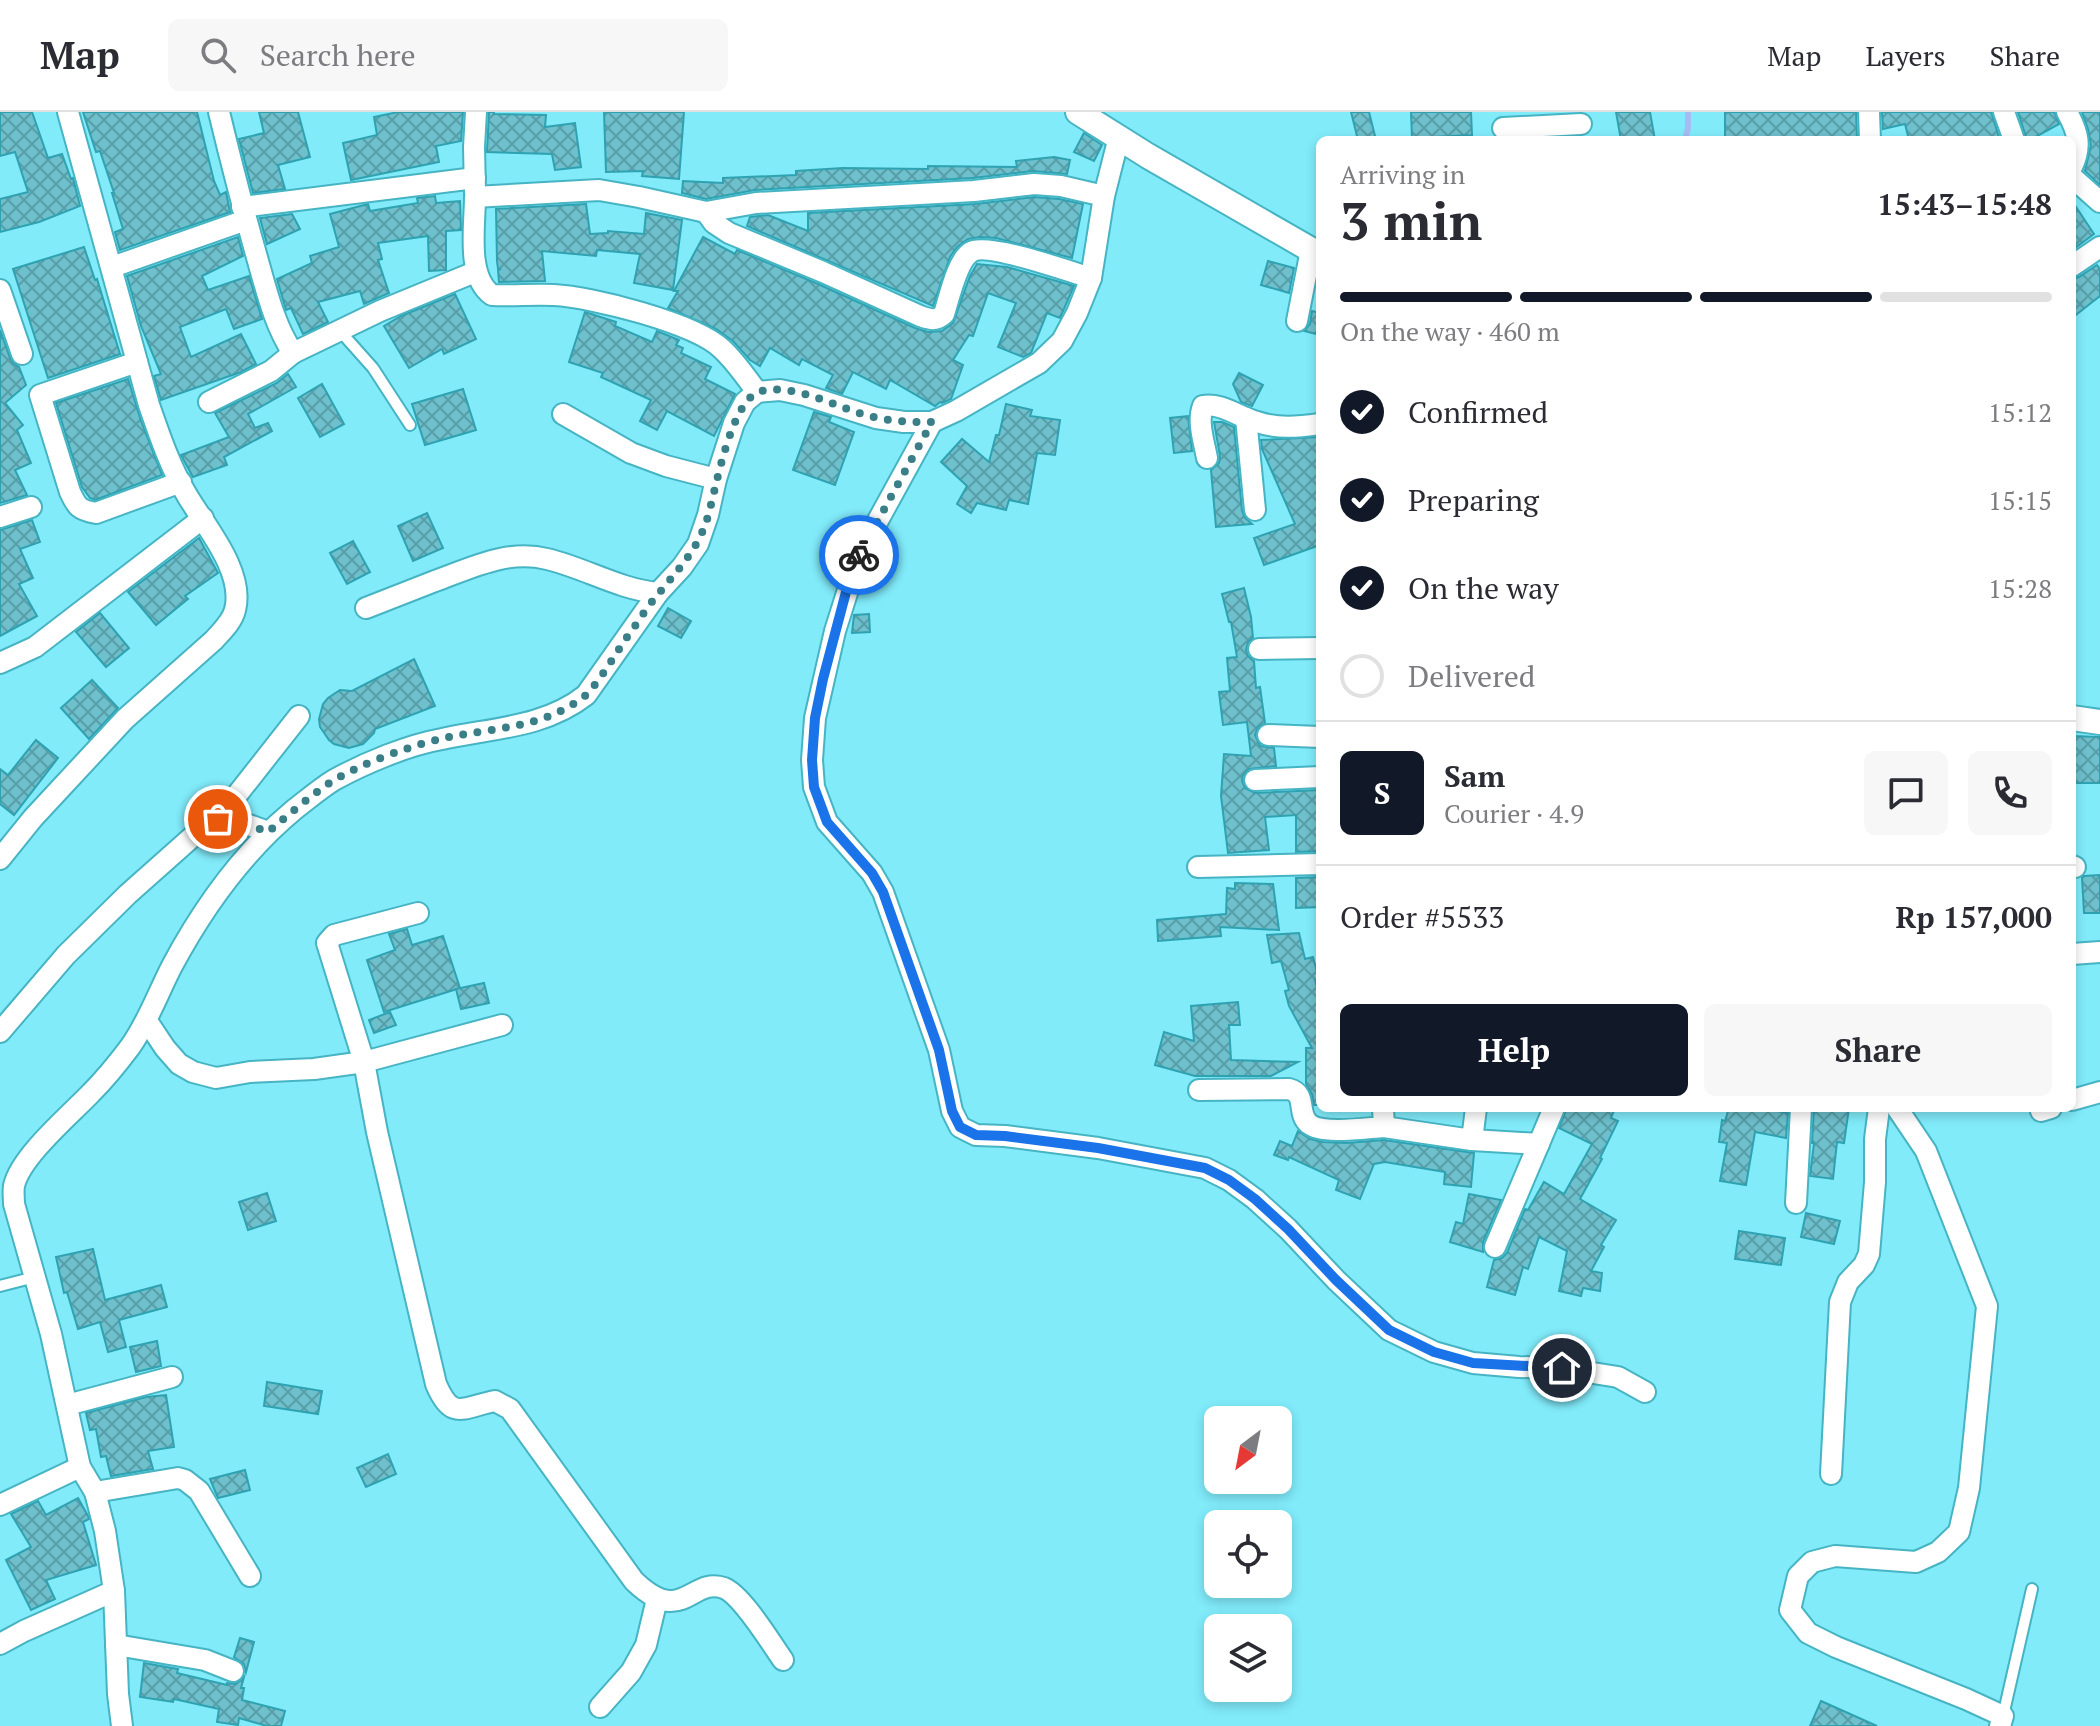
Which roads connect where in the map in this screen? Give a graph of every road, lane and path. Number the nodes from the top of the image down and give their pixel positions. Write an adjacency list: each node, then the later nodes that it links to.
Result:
1 (68, 112): 23 (street)
2 (219, 112): 19 (street)
3 (476, 112): 15 (street)
4 (1869, 112): 10 (street)
5 (2004, 112): 11 (street)
6 (2067, 112): 13 (street)
7 (1094, 116): 12 (street)
8 (1581, 124): 9 (street)
9 (1502, 127)
10 (1870, 136)
11 (2013, 136)
12 (1119, 137): 16 (street); 21 (street)
13 (2076, 154)
14 (2076, 181): 17 (street)
15 (475, 187): 18 (street); 19 (street); 24 (street)
16 (1104, 196): 18 (street); 25 (street)
17 (2100, 202)
18 (706, 212): 25 (street)
19 (244, 214): 23 (street); 29 (street)
20 (2100, 247): 22 (street)
21 (1315, 253): 27 (street)
22 (2076, 263)
23 (112, 267): 31 (street)
24 (475, 272): 28 (street); 32 (street)
25 (1091, 278): 36 (street)
26 (0, 290): 30 (street)
27 (1297, 321)
28 (339, 330): 29 (street); 38 (lane)
29 (293, 353): 33 (street)
30 (22, 354)
31 (137, 362): 41 (street); 41 (street)
32 (757, 392): 36 (street); 40 (street)
33 (209, 402)
34 (563, 414): 40 (street)
35 (1246, 418): 37 (street); 39 (street); 43 (street)
36 (932, 422): 86 (street)
37 (1316, 424)
38 (410, 425)
39 (1207, 458)
40 (716, 479): 46 (street)
41 (181, 482): 45 (street)
42 (31, 507): 44 (street)
43 (1255, 510)
44 (0, 517)
45 (203, 518): 50 (street); 60 (street)
46 (658, 593): 47 (street); 59 (street)
47 (366, 608)
48 (1316, 648): 49 (street)
49 (1259, 649)
50 (0, 663)
51 (299, 716): 58 (street)
52 (2076, 719): 53 (street)
53 (2100, 722)
54 (1268, 735): 55 (street)
55 (1316, 737)
56 (1316, 777): 57 (street)
57 (1255, 780)
58 (218, 819): 59 (street); 68 (street)
59 (268, 832): 66 (street)
60 (0, 859)
61 (1316, 864): 62 (street)
62 (1198, 867)
63 (418, 913): 69 (street)
64 (2100, 952): 65 (street)
65 (2076, 954)
66 (147, 1021): 69 (street); 83 (street)
67 (502, 1025): 69 (street)
68 (0, 1032)
69 (364, 1062): 95 (street)
70 (1199, 1090): 78 (street)
71 (2100, 1092): 72 (street)
72 (2076, 1099)
73 (1476, 1112): 79 (street)
74 (1552, 1112): 80 (street)
75 (1801, 1112): 81 (street)
76 (1878, 1112): 89 (street)
77 (1900, 1112): 101 (street)
78 (1384, 1118): 79 (street)
79 (1472, 1140): 80 (street)
80 (1539, 1144): 82 (street)
81 (1796, 1203)
82 (1495, 1247)
83 (35, 1277): 84 (lane); 87 (street)
84 (0, 1286)
85 (172, 1377): 87 (street)
86 (1645, 1392)
87 (67, 1405): 88 (street)
88 (80, 1467): 90 (street); 91 (street)
89 (1831, 1474)
90 (95, 1492): 92 (street); 94 (street)
91 (0, 1505)
92 (250, 1576)
93 (2032, 1589): 101 (lane)
94 (114, 1591): 96 (street); 97 (street)
95 (657, 1599): 98 (street); 100 (street)
96 (0, 1644)
97 (116, 1645): 99 (street); 102 (street)
98 (783, 1660)
99 (233, 1671)
100 (600, 1707)
101 (2001, 1721)
102 (122, 1726)

